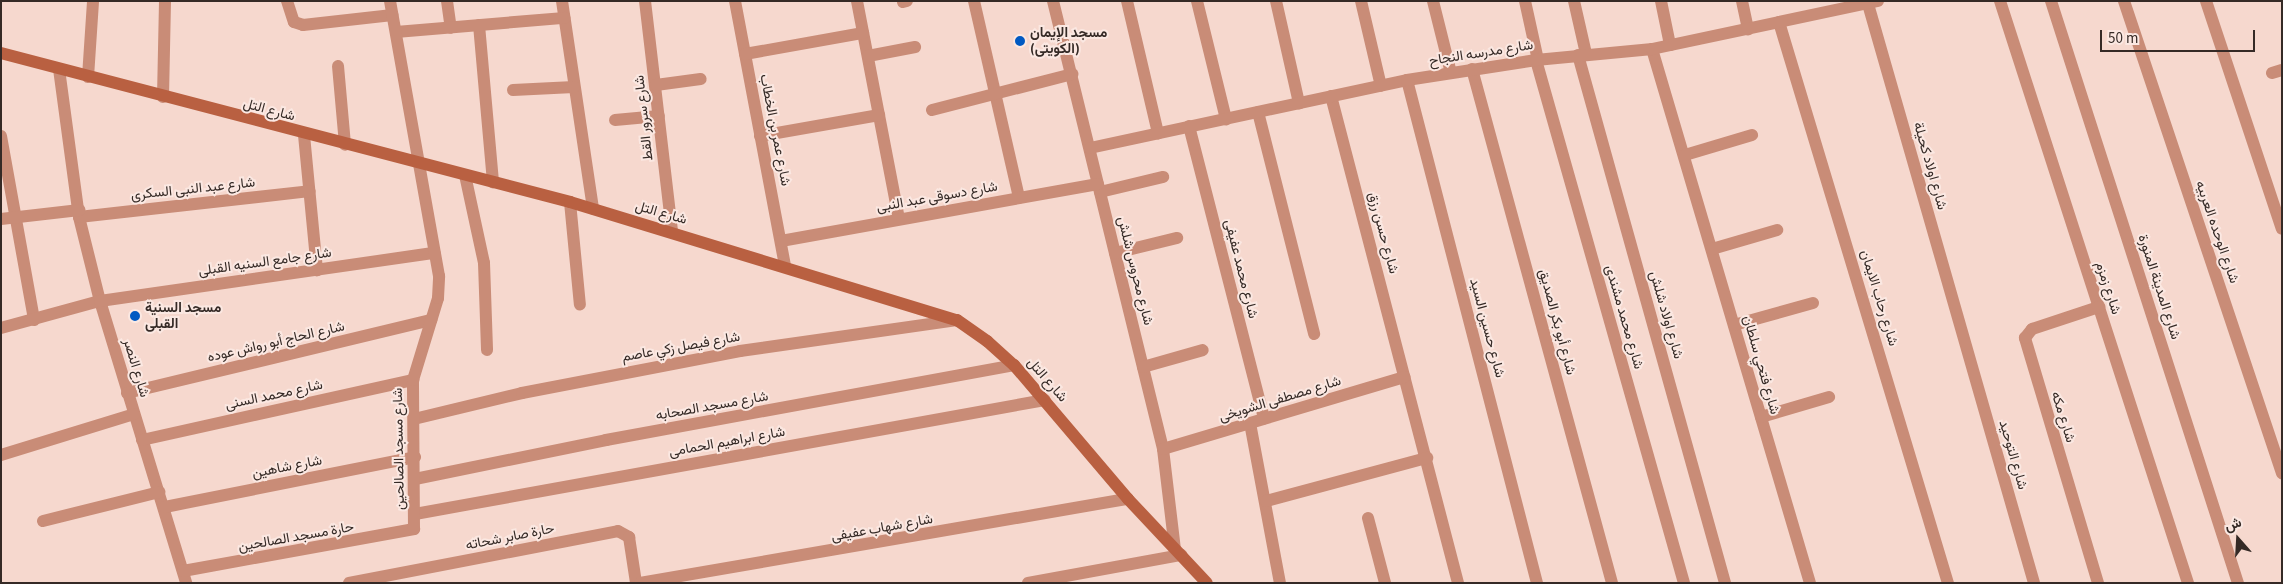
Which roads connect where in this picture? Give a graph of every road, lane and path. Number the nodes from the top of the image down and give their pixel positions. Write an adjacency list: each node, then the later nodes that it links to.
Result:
1 (93, 1): 48 (street)
2 (165, 1): 57 (street)
3 (287, 1): 27 (street)
4 (390, 1): 27 (street, شارع مسجد الصالحين)
5 (446, 1): 31 (street)
6 (562, 1): 28 (street)
7 (645, 1): 51 (street, شارع سرور القط)
8 (735, 1): 39 (street, شارع عمر بن الخطاب)
9 (857, 1): 34 (street)
10 (974, 1): 55 (street)
11 (1127, 1): 66 (street)
12 (1197, 1): 63 (street)
13 (1276, 1): 58 (street)
14 (1361, 1): 52 (street)
15 (1433, 1): 46 (street)
16 (1525, 1): 42 (street, شارع محمد مشندى)
17 (1574, 1): 40 (street, شارع اولاد شلش)
18 (1661, 1): 35 (street)
19 (1742, 1): 32 (street)
20 (2000, 1): 100 (street, شارع زمزم)
21 (2051, 1): 156 (street, شارع المدينة المنورة)
22 (2124, 1): 127 (street, شارع الوحده العربيه)
23 (2206, 1): 87 (street)
24 (1057, 2): 47 (street, شارع محروس شلش)
25 (1873, 2): 26 (street, شارع مدرسه النجاح); 107 (street, شارع اولاد كحيلة)
26 (1821, 7): 29 (street, شارع مدرسه النجاح)
27 (392, 15): 33 (street, شارع مسجد الصالحين)
28 (564, 18): 30 (street); 53 (street)
29 (1779, 22): 32 (street, شارع مدرسه النجاح); 152 (street, شارع رحاب الايمان)
30 (479, 25): 31 (street); 77 (street)
31 (451, 28): 33 (street)
32 (1748, 29): 35 (street, شارع مدرسه النجاح)
33 (396, 32): 74 (street, شارع مسجد الصالحين)
34 (863, 33): 39 (street); 41 (street)
35 (1670, 45): 37 (street, شارع مدرسه النجاح)
36 (915, 47): 41 (street)
37 (1652, 49): 40 (street, شارع مدرسه النجاح); 73 (street, شارع فتحي سلطان)
38 (1, 53): 44 (street, شارع التل)
39 (745, 54): 70 (street, شارع عمر بن الخطاب)
40 (1582, 55): 42 (street, شارع مدرسه النجاح); 150 (street, شارع اولاد شلش)
41 (868, 56): 61 (street)
42 (1537, 60): 45 (street, شارع مدرسه النجاح); 149 (street, شارع محمد مشندى)
43 (338, 66): 71 (street)
44 (59, 69): 48 (street, شارع التل); 83 (street, شارع النصر)
45 (1472, 69): 46 (street, شارع مدرسه النجاح); 148 (street, شارع أبو بكر الصديق)
46 (1451, 73): 50 (street, شارع مدرسه النجاح)
47 (1072, 74): 55 (street); 72 (street, شارع محروس شلش)
48 (88, 77): 57 (street, شارع التل)
49 (701, 79): 51 (street)
50 (1407, 80): 52 (street, شارع مدرسه النجاح); 147 (street, شارع حسين السيد)
51 (656, 85): 62 (street, شارع سرور القط)
52 (1380, 86): 56 (street, شارع مدرسه النجاح)
53 (574, 87): 54 (street); 82 (street)
54 (513, 90)
55 (995, 94): 59 (street); 80 (street)
56 (1331, 96): 58 (street, شارع مدرسه النجاح); 112 (street, شارع حسن رزق)
57 (164, 97): 68 (street, شارع التل)
58 (1299, 103): 60 (street, شارع مدرسه النجاح)
59 (932, 110)
60 (1258, 112): 63 (street, شارع مدرسه النجاح); 106 (street)
61 (879, 115): 70 (street); 86 (street)
62 (659, 116): 64 (street); 89 (street, شارع سرور القط)
63 (1226, 119): 65 (street, شارع مدرسه النجاح)
64 (615, 120)
65 (1189, 126): 66 (street, شارع مدرسه النجاح); 120 (street, شارع محمد عفيفى)
66 (1158, 133): 72 (street, شارع مدرسه النجاح)
67 (1752, 134): 73 (street)
68 (304, 135): 71 (street, شارع التل); 79 (street)
69 (1, 136): 84 (street)
70 (760, 136): 91 (street, شارع عمر بن الخطاب)
71 (345, 144): 74 (street, شارع التل)
72 (1090, 148): 78 (street, شارع محروس شلش)
73 (1685, 155): 92 (street, شارع فتحي سلطان)
74 (420, 163): 75 (street, شارع التل); 93 (street, شارع مسجد الصالحين)
75 (465, 175): 77 (street, شارع التل); 108 (street)
76 (1163, 177): 78 (street, شارع دسوقى عبد النبى)
77 (493, 182): 81 (street, شارع التل)
78 (1099, 188): 80 (street, شارع دسوقى عبد النبى); 94 (street, شارع محروس شلش)
79 (310, 191): 83 (street, شارع عبد النبى السكرى); 96 (street)
80 (1019, 198): 86 (street, شارع دسوقى عبد النبى)
81 (570, 202): 82 (street, شارع التل); 99 (street)
82 (593, 209): 89 (street, شارع التل)
83 (79, 214): 84 (street, شارع عبد النبى السكرى); 97 (street, شارع النصر)
84 (16, 218): 85 (street, شارع عبد النبى السكرى); 101 (street)
85 (1, 220)
86 (899, 220): 91 (street, شارع دسوقى عبد النبى)
87 (2282, 229)
88 (1777, 230): 92 (street)
89 (672, 232): 95 (street, شارع التل)
90 (1177, 238): 94 (street)
91 (780, 241): 95 (street, شارع عمر بن الخطاب)
92 (1712, 249): 104 (street, شارع فتحي سلطان)
93 (435, 253): 96 (street, شارع جامع السنيه القبلى); 102 (street, شارع مسجد الصالحين)
94 (1115, 254): 111 (street, شارع محروس شلش)
95 (785, 265): 103 (street, شارع التل)
96 (317, 270): 97 (street, شارع جامع السنيه القبلى)
97 (100, 301): 101 (street, شارع جامع السنيه القبلى); 114 (street, شارع النصر)
98 (1813, 303): 104 (street)
99 (580, 305)
100 (2099, 307): 154 (street, شارع مكه); 155 (street, شارع زمزم)
101 (34, 320): 105 (street, شارع جامع السنيه القبلى)
102 (431, 320): 113 (street, شارع مسجد الصالحين); 114 (street, شارع الحاج أبو رواش عوده)
103 (957, 320): 110 (street, شارع التل); 119 (street, شارع فيصل زكي عاصم)
104 (1734, 325): 118 (street, شارع فتحي سلطان)
105 (1, 328)
106 (1314, 334)
107 (1963, 336): 153 (street, شارع التوحيد)
108 (486, 350)
109 (1203, 350): 111 (street)
110 (1014, 365): 116 (street, شارع التل); 128 (street, شارع مسجد الصحابه)
111 (1143, 368): 123 (street, شارع محروس شلش)
112 (1405, 377): 120 (street, شارع مصطفى الشويخى); 126 (street, شارع حسن رزق)
113 (413, 380): 119 (street, شارع مسجد الصالحين); 122 (street, شارع محمد السنى)
114 (127, 393): 117 (street, شارع النصر)
115 (1829, 397): 118 (street)
116 (1045, 400): 130 (street, شارع التل); 133 (street, شارع ابراهيم الحمامى)
117 (134, 414): 122 (street, شارع النصر); 124 (street)
118 (1761, 417): 151 (street, شارع فتحي سلطان)
119 (414, 419): 125 (street, شارع مسجد الصالحين)
120 (1264, 420): 121 (street, شارع مصطفى الشويخى)
121 (1250, 424): 123 (street, شارع مصطفى الشويخى); 131 (street)
122 (142, 440): 129 (street, شارع النصر)
123 (1163, 449): 137 (street, شارع محروس شلش)
124 (1, 455)
125 (415, 457): 128 (street, شارع مسجد الصالحين); 132 (street, شارع شاهين)
126 (1426, 458): 131 (street); 146 (street, شارع حسن رزق)
127 (2282, 472)
128 (415, 479): 133 (street, شارع مسجد الصالحين)
129 (159, 492): 132 (street, شارع النصر); 135 (street)
130 (1128, 499): 137 (street, شارع التل); 141 (street, شارع شهاب عفيفى)
131 (1266, 501): 144 (street)
132 (165, 508): 138 (street, شارع النصر)
133 (415, 514): 136 (street, شارع مسجد الصالحين)
134 (1368, 518): 145 (street)
135 (42, 521)
136 (414, 529): 138 (street, حارة مسجد الصالحين)
137 (1178, 552): 139 (street, شارع التل); 142 (street)
138 (184, 577)
139 (1197, 578): 143 (street, شارع التل)
140 (349, 583): 141 (street, حارة صابر شحاته)
141 (638, 583)
142 (1028, 583)
143 (1207, 583)
144 (1280, 583)
145 (1385, 583)
146 (1458, 583)
147 (1537, 583)
148 (1612, 583)
149 (1684, 583)
150 (1725, 583)
151 (1810, 583)
152 (1948, 583)
153 (2034, 583)
154 (2098, 583)
155 (2188, 583)
156 (2238, 583)

